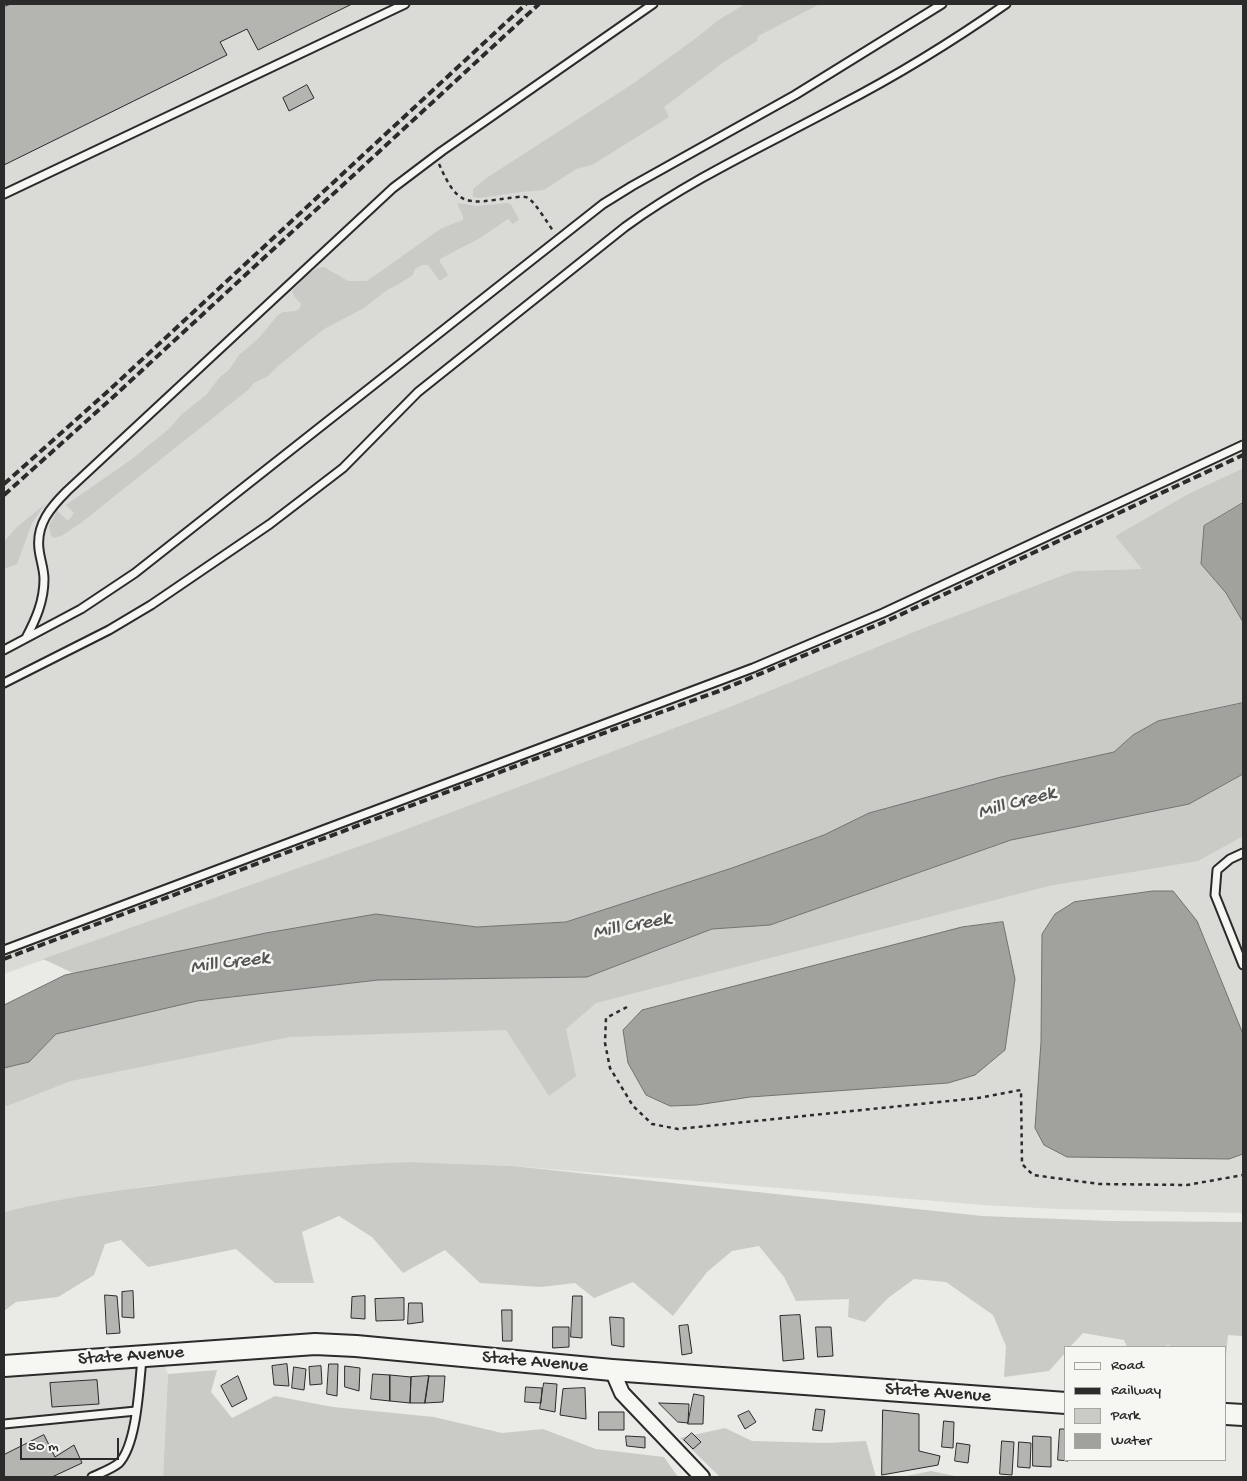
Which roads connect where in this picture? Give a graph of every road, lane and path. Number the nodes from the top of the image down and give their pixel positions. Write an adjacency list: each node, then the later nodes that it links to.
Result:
1 (405, 4): 6 (lane)
2 (653, 4): 5 (lane)
3 (942, 4): 7 (lane)
4 (1006, 4): 11 (lane)
5 (436, 155): 7 (path); 9 (lane)
6 (4, 194)
7 (558, 239): 9 (lane)
8 (1243, 445): 13 (lane)
9 (26, 638): 10 (lane)
10 (4, 650)
11 (4, 683)
12 (1243, 853): 14 (lane)
13 (4, 950)
14 (1243, 965)
15 (627, 1007): 16 (path)
16 (1243, 1175)
17 (143, 1356): 18 (main road, State Avenue); 19 (main road, State Avenue); 21 (lane)
18 (4, 1366)
19 (612, 1370): 20 (main road, State Avenue); 26 (street)
20 (1064, 1403)
21 (136, 1411): 24 (lane); 25 (lane)
22 (1227, 1414): 23 (main road)
23 (1243, 1415)
24 (4, 1424)
25 (92, 1477)
26 (702, 1477)

